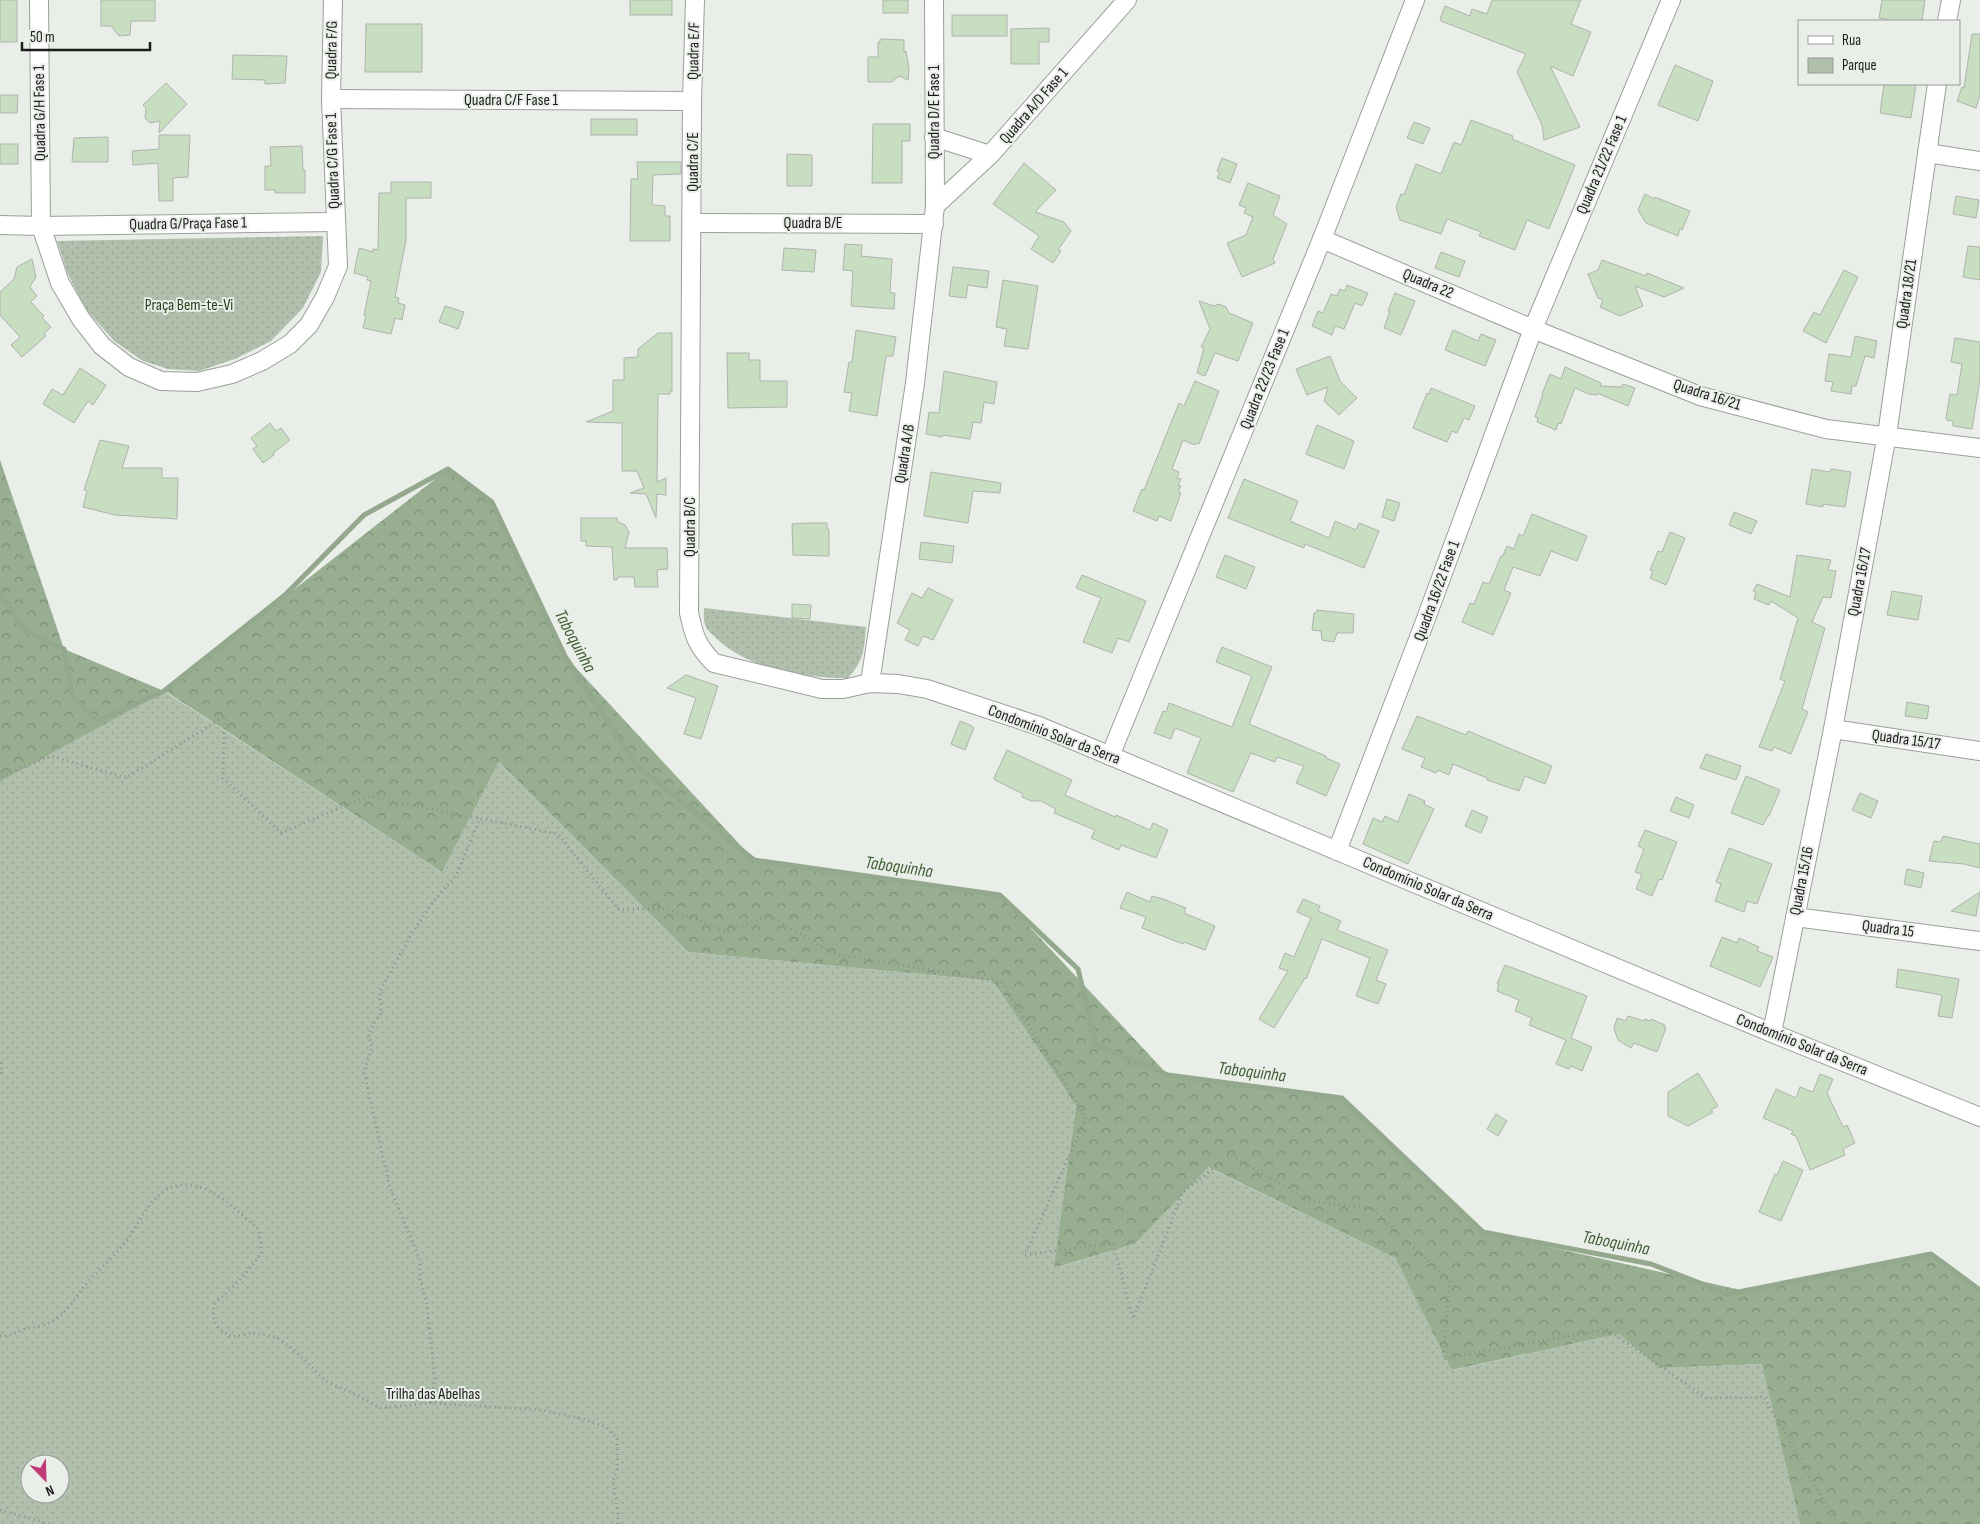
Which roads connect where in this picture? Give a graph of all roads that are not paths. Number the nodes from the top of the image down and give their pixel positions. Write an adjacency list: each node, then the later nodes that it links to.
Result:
1 (39, 0): 21 (street, Quadra G/H Fase 1)
2 (332, 0): 11 (street, Quadra F/G)
3 (695, 0): 12 (street, Quadra E/F)
4 (934, 0): 13 (street, Quadra D/E Fase 1)
5 (1127, 0): 15 (street, Quadra A/D Fase 1)
6 (1415, 0): 22 (street, Quadra 22/23 Fase 1)
7 (1671, 0): 23 (street, Quadra 21/22 Fase 1)
8 (1951, 0): 9 (street)
9 (1947, 20)
10 (1938, 85): 14 (street, Quadra 18/21)
11 (330, 99): 12 (street, Quadra C/F Fase 1); 18 (street, Quadra C/G Fase 1)
12 (692, 101): 19 (street, Quadra C/E)
13 (934, 137): 15 (street); 17 (street, Quadra D/E Fase 1)
14 (1927, 152): 16 (street); 24 (street, Quadra 18/21)
15 (990, 155): 17 (street, Quadra A/D Fase 1)
16 (1980, 161)
17 (935, 215): 19 (street, Quadra B/E); 26 (street, Quadra A/B)
18 (335, 222): 21 (street, Quadra G/Praça Fase 1); 21 (street, Quadra G/H Fase 1)
19 (693, 223): 26 (street, Quadra B/C)
20 (0, 225): 21 (street, Quadra G/Praça Fase 1)
21 (41, 226)
22 (1322, 239): 23 (street, Quadra 22); 29 (street, Quadra 22/23 Fase 1)
23 (1533, 329): 24 (street, Quadra 16/21); 30 (street, Quadra 16/22 Fase 1)
24 (1887, 435): 25 (street, Quadra 16/21); 27 (street, Quadra 16/17)
25 (1980, 448)
26 (870, 684): 29 (street, Condomínio Solar da Serra)
27 (1833, 729): 28 (street, Quadra 15/17); 31 (street, Quadra 15/16)
28 (1980, 751)
29 (1110, 756): 30 (street, Condomínio Solar da Serra)
30 (1337, 851): 33 (street, Condomínio Solar da Serra)
31 (1795, 917): 32 (street, Quadra 15); 33 (street, Quadra 15/16)
32 (1980, 941)
33 (1772, 1033): 34 (street, Condomínio Solar da Serra)
34 (1980, 1117)

